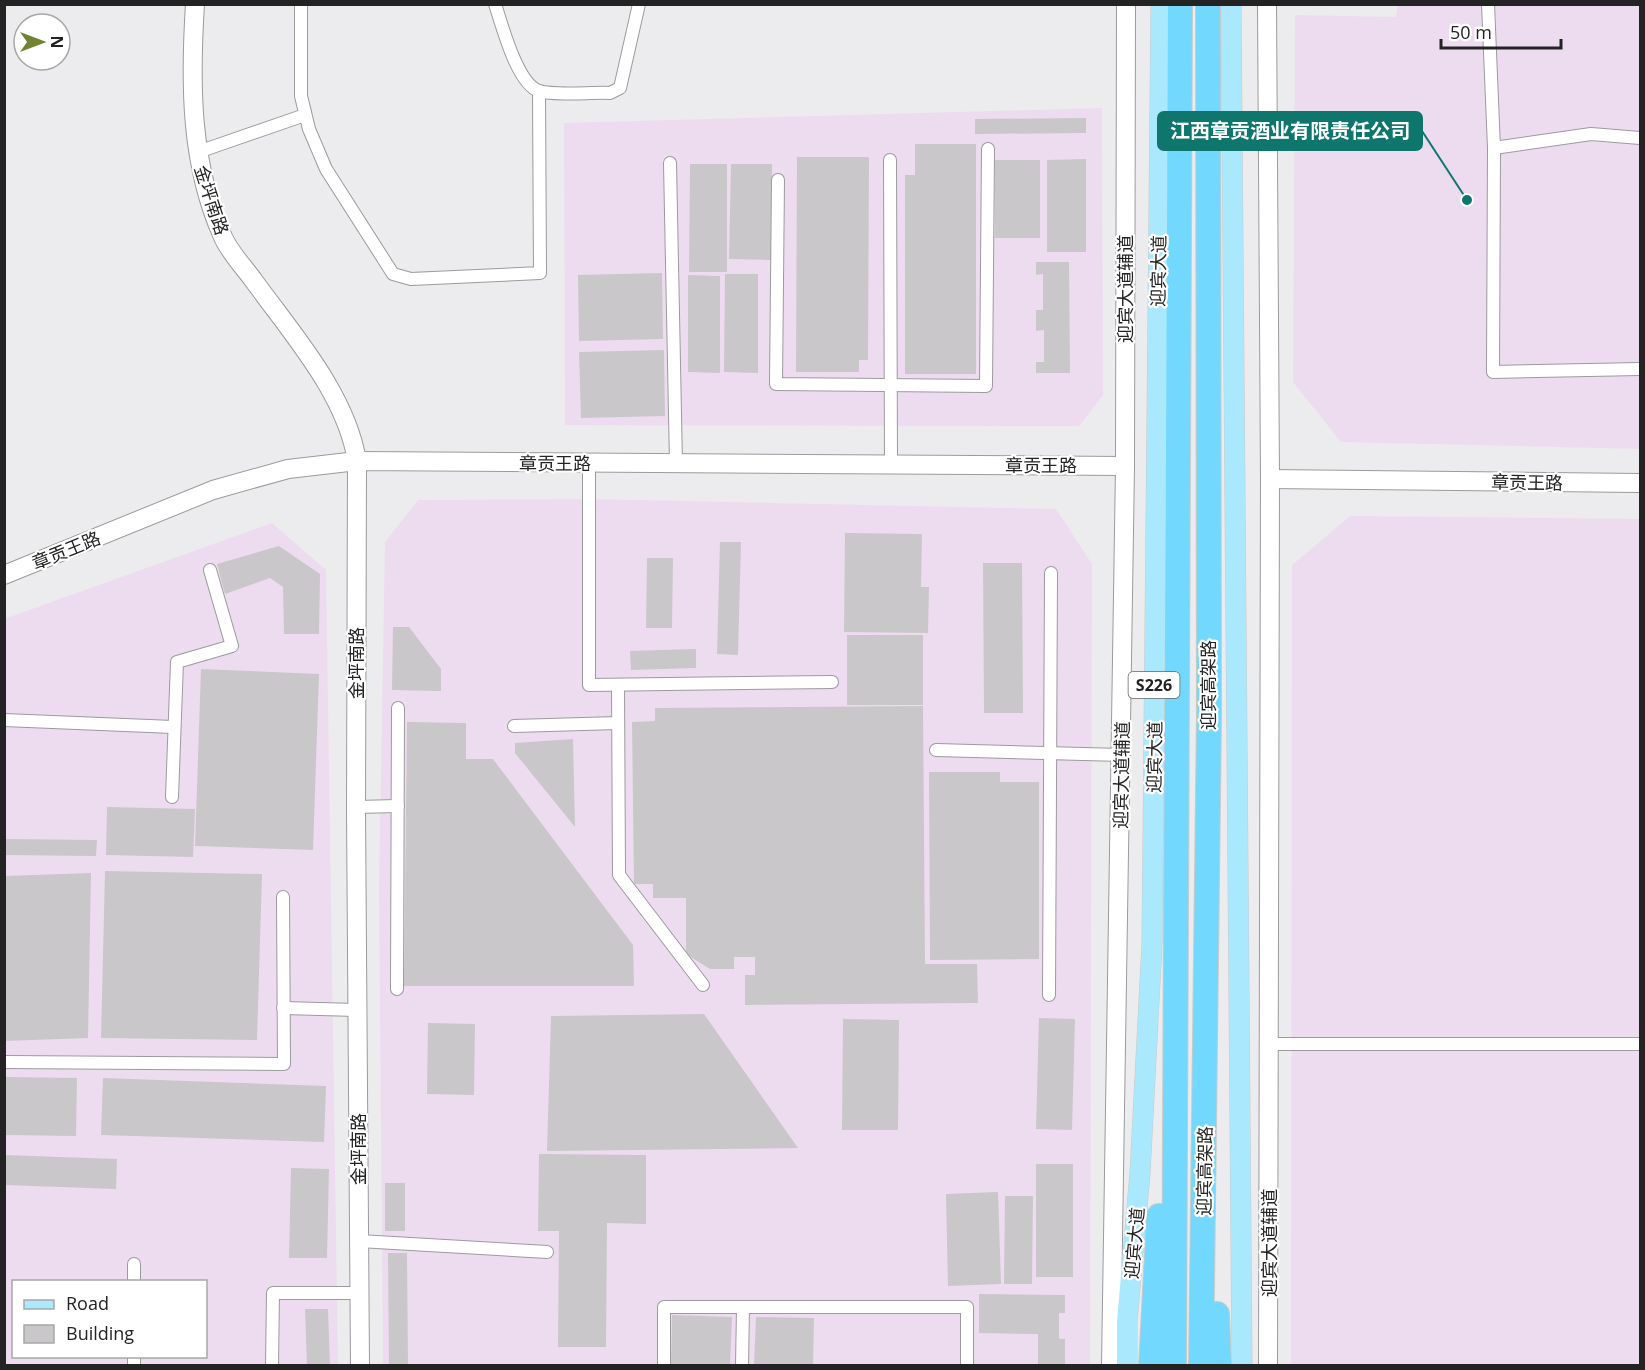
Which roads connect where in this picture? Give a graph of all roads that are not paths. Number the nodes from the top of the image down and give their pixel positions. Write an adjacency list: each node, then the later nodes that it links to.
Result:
1 (195, 4): 17 (street, 金坪南路)
2 (300, 4): 13 (street)
3 (495, 4): 12 (street)
4 (639, 4): 12 (street)
5 (1126, 4): 27 (street, 迎宾大道辅道)
6 (1161, 4): 69 (main road, 迎宾大道 / S226)
7 (1180, 4): 48 (highway, 迎宾高架路)
8 (1208, 4): 47 (highway, 迎宾高架路)
9 (1231, 4): 74 (main road)
10 (1267, 4): 28 (street, 迎宾大道辅道)
11 (1488, 4): 15 (street)
12 (539, 91): 13 (street)
13 (305, 115): 17 (street)
14 (1641, 138): 15 (street)
15 (1494, 148): 21 (street)
16 (988, 149): 22 (street)
17 (198, 152): 23 (street, 金坪南路)
18 (890, 160): 22 (street)
19 (670, 163): 25 (street)
20 (778, 180): 22 (street)
21 (1641, 369)
22 (891, 386): 26 (street)
23 (357, 461): 24 (street, 章贡王路); 32 (street, 章贡王路); 45 (street, 金坪南路)
24 (589, 463): 25 (street, 章贡王路); 34 (street)
25 (676, 464): 26 (street, 章贡王路)
26 (891, 465): 27 (street, 章贡王路)
27 (1125, 466): 42 (street, 迎宾大道辅道)
28 (1270, 479): 29 (street, 章贡王路); 54 (street, 迎宾大道辅道)
29 (1641, 483)
30 (210, 570): 39 (street)
31 (1051, 573): 41 (street)
32 (4, 574)
33 (832, 682): 34 (street)
34 (618, 685): 37 (street)
35 (398, 708): 44 (street)
36 (4, 720): 39 (street)
37 (618, 723): 38 (street); 49 (street)
38 (514, 726)
39 (173, 727): 43 (street)
40 (936, 750): 41 (street)
41 (1051, 753): 42 (street); 51 (street)
42 (1122, 755): 68 (street, 迎宾大道辅道)
43 (172, 797)
44 (398, 806): 45 (street); 50 (street)
45 (356, 807): 53 (street, 金坪南路)
46 (283, 897): 52 (street)
47 (1207, 951): 72 (highway, 迎宾高架路); 73 (highway)
48 (1175, 953): 70 (highway); 71 (highway, 迎宾高架路)
49 (703, 985)
50 (397, 989)
51 (1050, 995)
52 (283, 1008): 53 (street); 56 (street)
53 (357, 1010): 57 (street, 金坪南路)
54 (1270, 1044): 55 (street); 75 (street, 迎宾大道辅道)
55 (1641, 1044)
56 (4, 1062)
57 (359, 1241): 58 (street); 61 (street, 金坪南路)
58 (548, 1252)
59 (134, 1264): 60 (street)
60 (134, 1280)
61 (360, 1293): 63 (street); 64 (street, 金坪南路)
62 (743, 1307): 65 (street); 66 (street); 67 (street)
63 (272, 1365)
64 (360, 1365)
65 (664, 1365)
66 (742, 1365)
67 (967, 1365)
68 (1111, 1365)
69 (1127, 1365)
70 (1151, 1365)
71 (1174, 1365)
72 (1201, 1365)
73 (1219, 1365)
74 (1242, 1365)
75 (1268, 1365)

